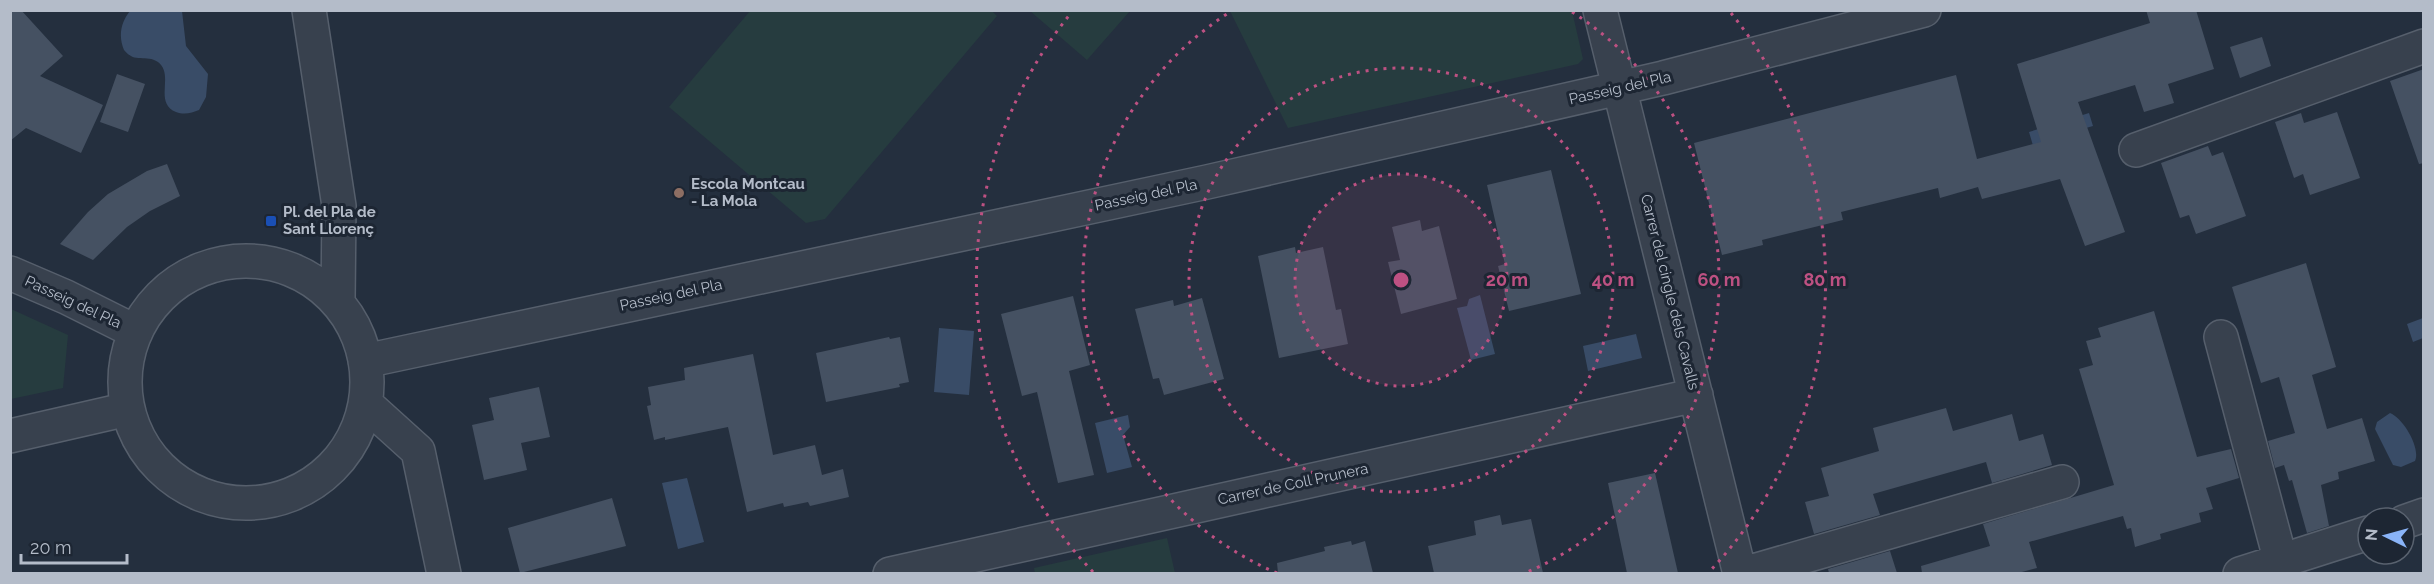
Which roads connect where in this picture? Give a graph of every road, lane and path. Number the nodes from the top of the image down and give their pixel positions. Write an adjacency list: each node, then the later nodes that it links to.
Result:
1 (309, 10): 8 (street)
2 (1600, 10): 5 (street, Carrer del cingle dels Cavalls)
3 (1924, 10): 5 (street, Passeig del Pla)
4 (2424, 46): 6 (street)
5 (1619, 89): 11 (street, Passeig del Pla); 12 (street, Carrer del cingle dels Cavalls)
6 (2136, 150)
7 (10, 273): 9 (street, Passeig del Pla)
8 (338, 302): 9 (street); 11 (street)
9 (136, 332): 14 (street)
10 (2221, 337): 18 (street)
11 (365, 361): 13 (street)
12 (1696, 395): 20 (street, Carrer de Coll Prunera); 21 (street, Carrer del cingle dels Cavalls)
13 (366, 404): 14 (street); 19 (street)
14 (128, 409): 15 (street)
15 (10, 436)
16 (2062, 482): 21 (street)
17 (2356, 537): 18 (street)
18 (2281, 561): 22 (street)
19 (444, 573)
20 (890, 573)
21 (1742, 573)
22 (2240, 573)

